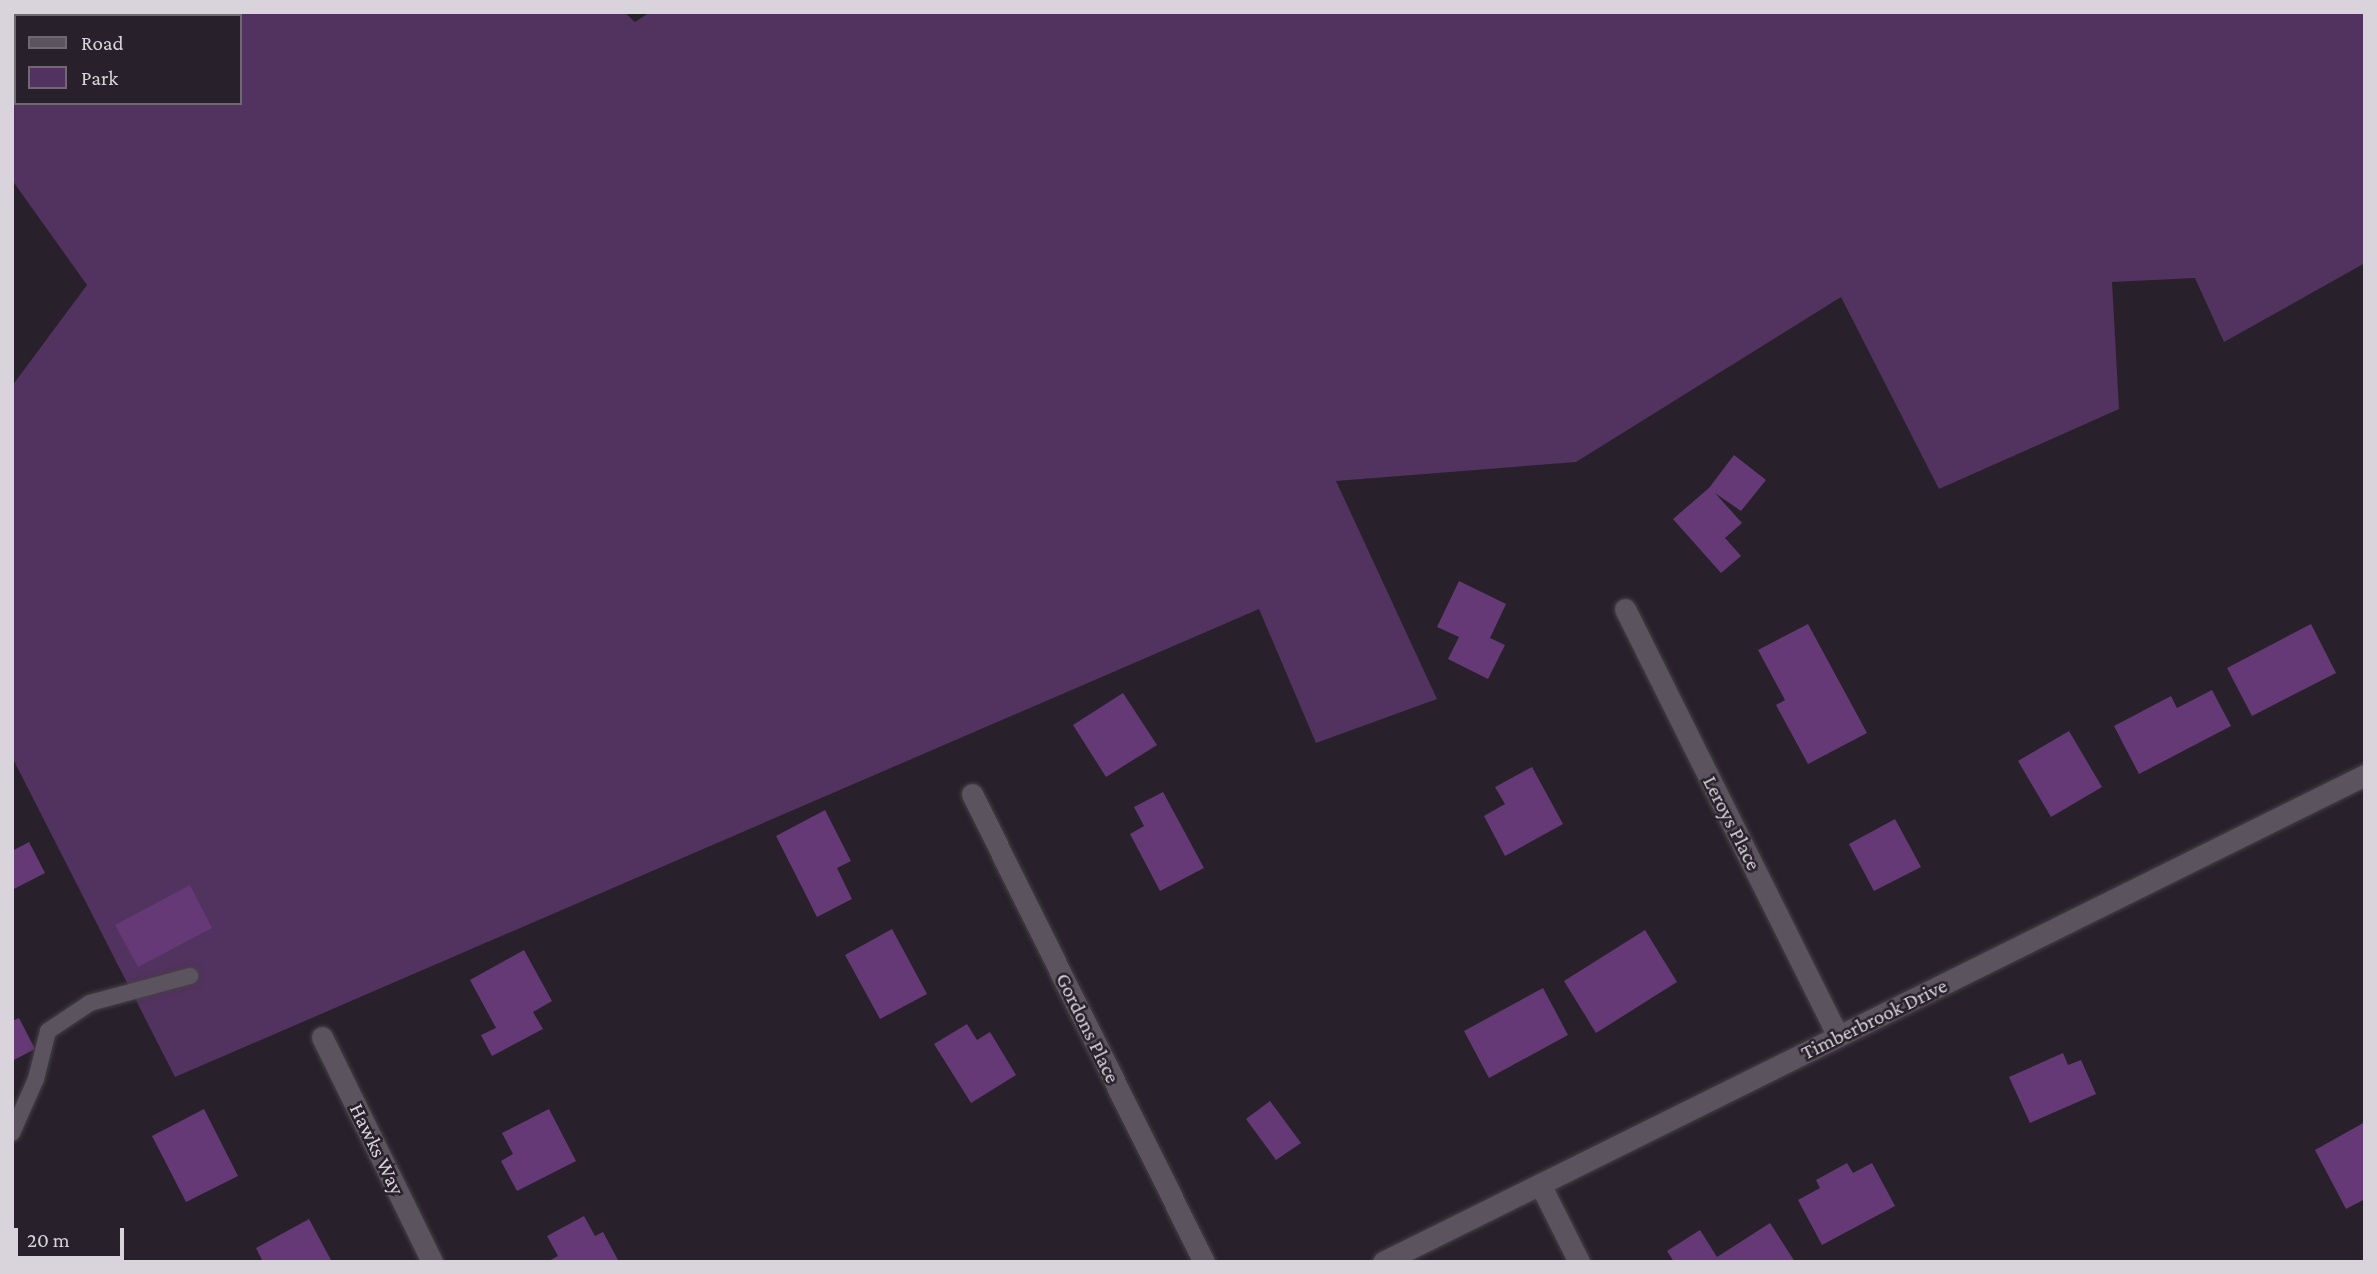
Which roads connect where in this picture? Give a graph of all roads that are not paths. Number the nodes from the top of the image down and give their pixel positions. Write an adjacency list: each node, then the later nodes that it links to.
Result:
1 (1625, 609): 6 (street, Leroys Place)
2 (2365, 775): 6 (street, Timberbrook Drive)
3 (972, 793): 10 (street, Gordons Place)
4 (190, 976): 7 (lane)
5 (322, 1037): 9 (street, Hawks Way)
6 (1838, 1037): 8 (street, Timberbrook Drive)
7 (12, 1132)
8 (1540, 1184): 11 (street, Timberbrook Drive); 12 (street)
9 (432, 1262)
10 (1204, 1262)
11 (1384, 1262)
12 (1579, 1262)

